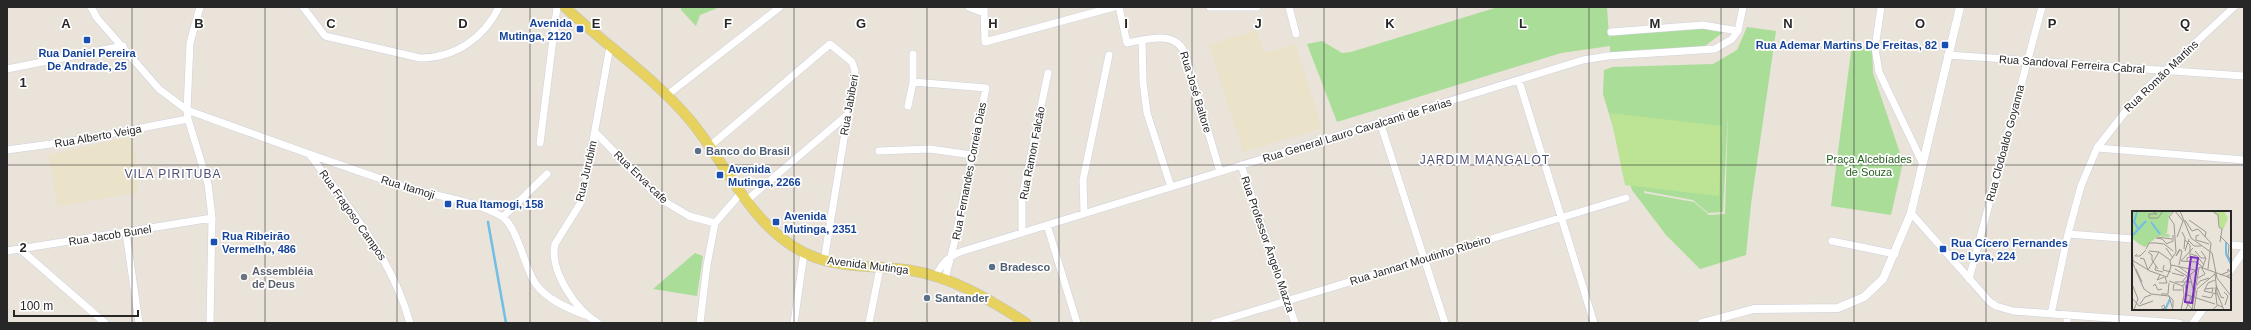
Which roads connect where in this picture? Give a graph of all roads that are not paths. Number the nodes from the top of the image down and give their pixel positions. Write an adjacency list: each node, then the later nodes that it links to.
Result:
1 (91, 7): 24 (street, Rua Itamoji)
2 (200, 7): 38 (street)
3 (303, 7): 4 (street)
4 (499, 7)
5 (557, 7): 43 (street)
6 (565, 7): 25 (main road, Avenida Mutinga)
7 (780, 7): 36 (street)
8 (969, 7): 19 (street)
9 (1114, 7): 19 (street)
10 (1119, 7): 23 (street, Rua José Baltore)
11 (1210, 7): 12 (street)
12 (1255, 7)
13 (1288, 7): 22 (street)
14 (1743, 7): 20 (street)
15 (1881, 7): 44 (street)
16 (1960, 7): 28 (street)
17 (2042, 7): 29 (street, Rua Clodoaldo Goyanna)
18 (2234, 7): 31 (street, Rua Romão Martins)
19 (984, 10)
20 (1738, 30): 21 (street); 34 (street, Rua General Lauro Cavalcanti de Farias)
21 (1611, 32)
22 (1296, 34)
23 (1142, 40): 55 (street, Rua José Baltore); 57 (street)
24 (123, 46): 30 (street); 38 (street, Rua Itamoji)
25 (610, 46): 36 (main road, Avenida Mutinga); 42 (street, Rua Jurubim)
26 (913, 54): 35 (street)
27 (1109, 55): 60 (street)
28 (1948, 55): 29 (street, Rua Sandoval Ferreira Cabral); 46 (street)
29 (2027, 60): 31 (street, Rua Sandoval Ferreira Cabral); 85 (street, Rua Clodoaldo Goyanna)
30 (7, 69)
31 (2164, 70): 33 (street, Rua Sandoval Ferreira Cabral); 47 (street, Rua Romão Martins)
32 (1048, 73): 68 (street, Rua Ramon Falcão)
33 (2244, 76)
34 (1519, 81): 41 (street, Rua General Lauro Cavalcanti de Farias); 64 (street)
35 (913, 82): 37 (street); 51 (street, Rua Fernandes Correia Dias)
36 (666, 96): 45 (main road, Avenida Mutinga)
37 (908, 106)
38 (187, 110): 40 (street); 50 (street, Rua Itamoji)
39 (846, 116): 45 (street, Rua Jabiberi); 58 (street); 81 (street, Rua Jabiberi)
40 (188, 119): 48 (street, Rua Alberto Veiga); 63 (street)
41 (1380, 122): 54 (street, Rua General Lauro Cavalcanti de Farias); 80 (street)
42 (595, 132): 65 (street, Rua Erva-cafe); 90 (street, Rua Jurubim)
43 (540, 143)
44 (1912, 144): 46 (street); 53 (street)
45 (710, 146): 58 (main road, Avenida Mutinga)
46 (1925, 148): 53 (street)
47 (2097, 148): 52 (street); 69 (street, Rua Romão Martins)
48 (7, 150)
49 (879, 151): 51 (street)
50 (310, 154): 62 (street, Rua Itamoji); 94 (street, Rua Fragoso Campos)
51 (972, 154): 79 (street, Rua Fernandes Correia Dias)
52 (2244, 160)
53 (1922, 162): 61 (street)
54 (1242, 165): 55 (street, Rua General Lauro Cavalcanti de Farias); 86 (street, Rua Professor Ângelo Mazza)
55 (1220, 172): 57 (street, Rua General Lauro Cavalcanti de Farias)
56 (547, 174): 62 (street)
57 (1171, 187): 60 (street, Rua General Lauro Cavalcanti de Farias)
58 (744, 197): 65 (street); 77 (main road, Avenida Mutinga)
59 (1626, 198): 64 (street, Rua Jannart Moutinho Ribeiro)
60 (1084, 213): 66 (street, Rua General Lauro Cavalcanti de Farias)
61 (1911, 213): 78 (street); 85 (street)
62 (503, 217): 90 (street)
63 (212, 218): 67 (street, Rua Jacob Bunel); 93 (street)
64 (1560, 218): 80 (street, Rua Jannart Moutinho Ribeiro); 104 (street)
65 (715, 223): 96 (street)
66 (1047, 225): 68 (street, Rua General Lauro Cavalcanti de Farias); 100 (street)
67 (126, 233): 74 (street, Rua Jacob Bunel); 92 (street)
68 (1022, 233): 79 (street, Rua General Lauro Cavalcanti de Farias)
69 (2068, 234): 70 (street); 88 (street, Rua Romão Martins)
70 (2132, 239)
71 (1832, 241): 78 (street)
72 (2231, 245): 73 (street)
73 (2244, 246)
74 (20, 249): 76 (street, Rua Jacob Bunel); 91 (street)
75 (2244, 251): 83 (street)
76 (7, 252)
77 (804, 253): 81 (main road, Avenida Mutinga); 97 (street)
78 (1895, 254): 105 (street)
79 (952, 255): 84 (street, Rua Fernandes Correia Dias)
80 (1423, 260): 86 (street, Rua Jannart Moutinho Ribeiro); 103 (street)
81 (824, 261): 82 (main road, Avenida Mutinga)
82 (880, 268): 84 (main road, Avenida Mutinga); 98 (street)
83 (2231, 269)
84 (941, 277): 99 (main road, Avenida Mutinga)
85 (1969, 279): 88 (street)
86 (1288, 300): 101 (street, Rua Jannart Moutinho Ribeiro); 102 (street, Rua Professor Ângelo Mazza)
87 (2202, 310): 108 (street)
88 (2051, 314): 89 (street)
89 (2067, 314): 106 (street); 107 (street)
90 (585, 316): 95 (street, Rua Jurubim)
91 (105, 323)
92 (139, 323)
93 (210, 323)
94 (410, 323)
95 (598, 323)
96 (700, 323)
97 (794, 323)
98 (869, 323)
99 (1026, 323)
100 (1077, 323)
101 (1214, 323)
102 (1295, 323)
103 (1445, 323)
104 (1594, 323)
105 (1702, 323)
106 (2067, 323)
107 (2179, 323)
108 (2193, 323)

